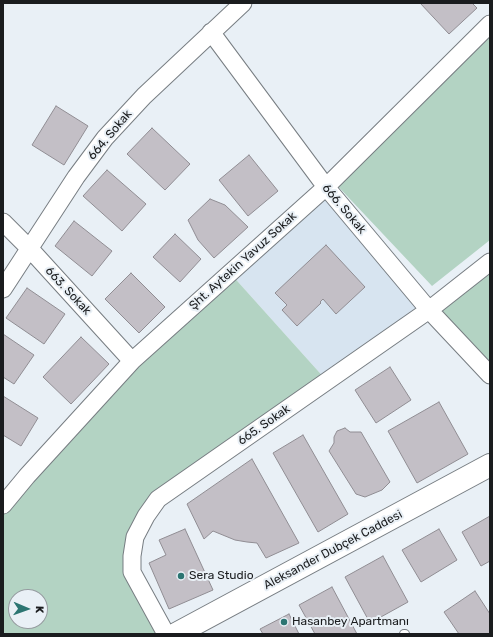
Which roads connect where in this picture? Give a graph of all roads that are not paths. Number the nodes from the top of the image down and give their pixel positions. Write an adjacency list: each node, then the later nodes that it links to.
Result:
1 (243, 3): 3 (street, 664. Sokak)
2 (490, 24): 4 (street, Şht. Aytekin Yavuz Sokak)
3 (211, 32): 4 (street, 666. Sokak); 6 (street, 664. Sokak)
4 (326, 187): 9 (street, 666. Sokak); 10 (street, Şht. Aytekin Yavuz Sokak)
5 (3, 222): 6 (street, 663. Sokak)
6 (30, 250): 8 (street, 664. Sokak); 10 (street, 663. Sokak)
7 (490, 262): 9 (street, 665. Sokak)
8 (3, 289)
9 (429, 310): 11 (street, 666. Sokak); 14 (street, 665. Sokak)
10 (132, 361): 13 (street, Şht. Aytekin Yavuz Sokak)
11 (490, 375)
12 (490, 464): 15 (main road, Aleksander Dubçek Caddesi)
13 (3, 505)
14 (166, 634)
15 (176, 634)

